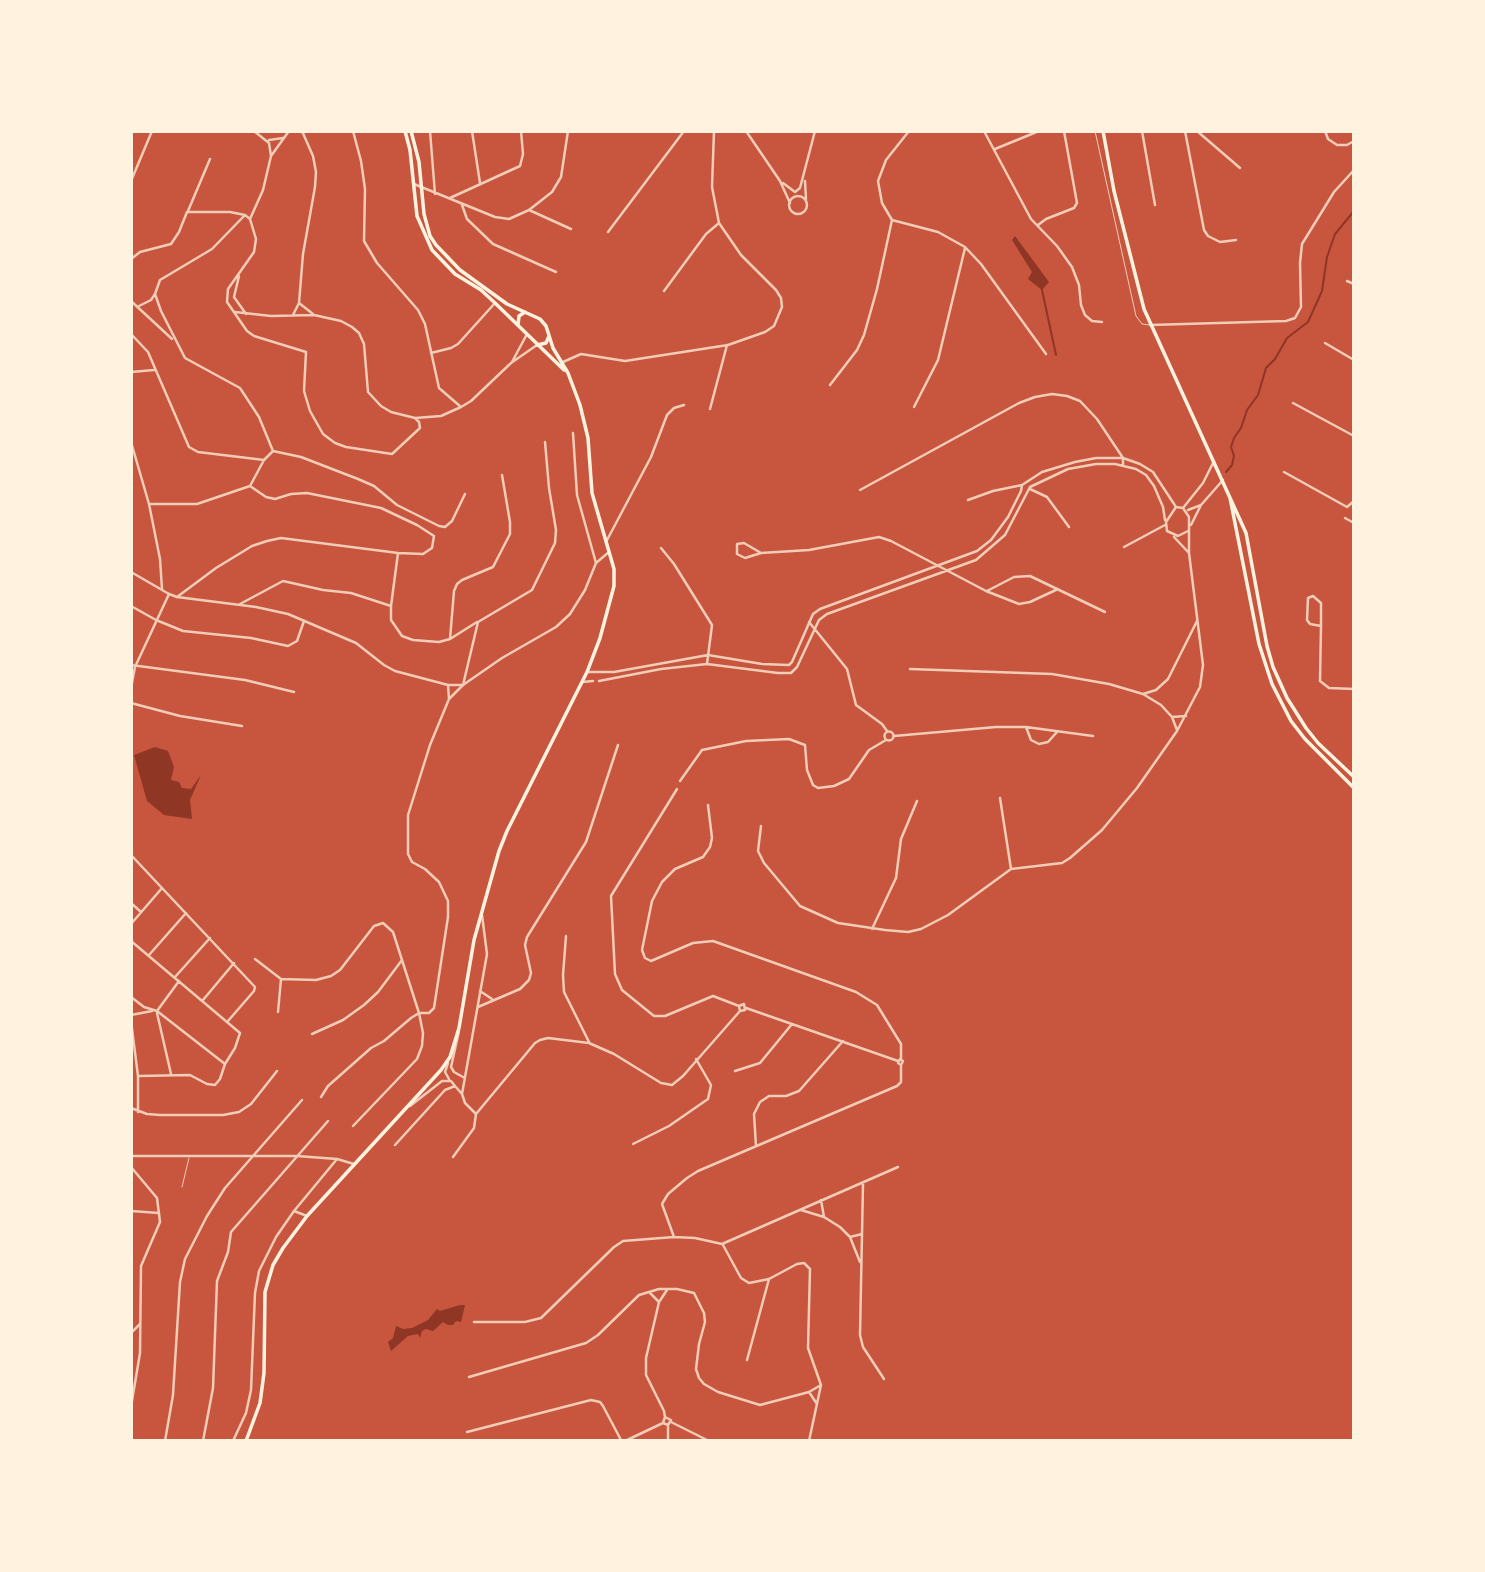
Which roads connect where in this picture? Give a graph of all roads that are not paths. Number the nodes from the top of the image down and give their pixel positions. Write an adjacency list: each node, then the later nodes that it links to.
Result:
1 (152, 131): 35 (street)
2 (254, 131): 27 (street)
3 (289, 131): 26 (street)
4 (302, 131): 66 (street)
5 (353, 131): 85 (street)
6 (405, 131): 37 (main road)
7 (411, 131): 39 (main road)
8 (430, 131): 40 (street)
9 (472, 131): 38 (street)
10 (521, 131): 38 (street)
11 (568, 131): 47 (street)
12 (684, 131): 55 (street)
13 (714, 131): 52 (street)
14 (746, 131): 36 (street)
15 (815, 131): 34 (street)
16 (909, 131): 51 (street)
17 (984, 131): 29 (street)
18 (1039, 131): 29 (street)
19 (1064, 131): 53 (street)
20 (1095, 131): 77 (lane)
21 (1102, 131): 77 (main road)
22 (1142, 131): 46 (street)
23 (1185, 131): 56 (street)
24 (1197, 131): 32 (street)
25 (1325, 131): 28 (street)
26 (286, 136): 27 (street); 30 (street)
27 (266, 139): 30 (street)
28 (1354, 141)
29 (995, 149): 53 (street)
30 (271, 156): 50 (street)
31 (210, 159): 48 (street)
32 (1240, 168)
33 (1354, 170): 77 (street)
34 (805, 176): 41 (street); 43 (street)
35 (131, 181)
36 (780, 181): 41 (street); 44 (street)
37 (414, 184): 39 (street); 67 (main road)
38 (480, 184): 42 (street)
39 (422, 188): 40 (street); 70 (main road)
40 (435, 194): 42 (street)
41 (795, 194): 43 (street); 44 (street)
42 (448, 199): 45 (street)
43 (807, 202): 44 (street)
44 (790, 203)
45 (462, 205): 47 (street); 59 (street)
46 (1155, 205)
47 (529, 210): 54 (street)
48 (187, 212): 49 (street); 58 (street)
49 (244, 215): 50 (street); 64 (street)
50 (250, 219): 60 (street)
51 (892, 220): 57 (street); 93 (street)
52 (719, 223): 63 (street); 84 (street)
53 (1038, 225): 74 (street)
54 (571, 229)
55 (608, 232)
56 (1236, 240)
57 (965, 247): 86 (street); 97 (street)
58 (131, 259)
59 (556, 272)
60 (240, 273): 69 (street); 71 (street)
61 (1347, 281): 62 (street)
62 (1354, 284)
63 (664, 290)
64 (155, 293): 68 (street); 81 (street)
65 (131, 301): 68 (street)
66 (299, 303): 72 (street); 73 (street)
67 (495, 303): 76 (main road); 85 (street)
68 (139, 306): 81 (street)
69 (232, 311): 71 (street); 75 (street)
70 (527, 312): 76 (main road); 80 (main road)
71 (246, 314): 73 (street); 75 (street)
72 (314, 315): 73 (street); 99 (street)
73 (292, 316)
74 (1102, 322)
75 (243, 325): 99 (street)
76 (518, 325): 79 (main road)
77 (1150, 325): 107 (main road)
78 (131, 334): 90 (street)
79 (527, 334): 83 (main road); 89 (street)
80 (549, 334): 83 (main road); 88 (main road)
81 (176, 343): 104 (street)
82 (1325, 343): 87 (street)
83 (537, 345): 89 (street); 92 (main road)
84 (727, 345): 88 (street); 98 (street)
85 (430, 353): 96 (street)
86 (1046, 354)
87 (1354, 360)
88 (563, 362): 92 (main road)
89 (511, 363): 96 (street)
90 (155, 370): 91 (street); 106 (street)
91 (131, 372)
92 (568, 373): 132 (main road)
93 (830, 385)
94 (1293, 403): 101 (street)
95 (684, 405): 132 (street)
96 (461, 407): 99 (street)
97 (914, 407)
98 (710, 409)
99 (415, 418)
100 (573, 433): 139 (street)
101 (1354, 436)
102 (131, 442): 122 (street)
103 (545, 442): 157 (street)
104 (273, 452): 106 (street); 119 (street)
105 (1123, 458): 108 (street); 112 (street); 115 (street); 124 (street)
106 (264, 460): 113 (street)
107 (1214, 461): 111 (main road); 125 (street)
108 (1123, 465): 114 (street); 128 (street)
109 (1284, 472): 121 (street)
110 (502, 475): 161 (street)
111 (1223, 480): 117 (main road); 123 (street)
112 (1024, 484): 114 (street); 116 (street); 120 (street)
113 (250, 486): 122 (street); 136 (street)
114 (1030, 488): 118 (street); 129 (street)
115 (860, 489)
116 (1021, 491): 118 (street); 140 (street)
117 (1229, 492): 193 (main road); 195 (main road)
118 (1026, 493): 141 (street)
119 (465, 494)
120 (968, 500)
121 (1354, 501)
122 (149, 504): 145 (street)
123 (1201, 505): 125 (street); 130 (street)
124 (1176, 507): 125 (street); 128 (street)
125 (1185, 509): 130 (street)
126 (1345, 518): 127 (street)
127 (1354, 523)
128 (1165, 524): 131 (street); 133 (street)
129 (1069, 527)
130 (1188, 530): 131 (street); 138 (street)
131 (1174, 536): 138 (street)
132 (606, 542): 135 (main road)
133 (1124, 547)
134 (661, 548): 164 (street)
135 (609, 551): 139 (street); 168 (main road)
136 (398, 553): 149 (street); 151 (street)
137 (761, 553): 137 (street); 140 (street)
138 (1189, 553): 154 (street)
139 (596, 564): 173 (street)
140 (938, 565): 141 (street); 142 (street)
141 (946, 569): 144 (street); 147 (street)
142 (923, 570): 144 (street); 158 (street)
143 (131, 572): 145 (street)
144 (926, 577): 160 (street)
145 (162, 589): 148 (street)
146 (1058, 589): 147 (street); 147 (street); 153 (street)
147 (986, 591)
148 (169, 594): 149 (street); 155 (street)
149 (177, 597): 150 (street)
150 (240, 604): 151 (street); 156 (street)
151 (391, 606): 161 (street)
152 (131, 607): 155 (street)
153 (1105, 612)
154 (1198, 620): 162 (street); 163 (street)
155 (156, 621): 156 (street); 166 (street)
156 (304, 621): 172 (street)
157 (478, 622): 161 (street); 173 (street)
158 (809, 622): 160 (street); 164 (street)
159 (1321, 626): 159 (street); 176 (street)
160 (814, 628): 165 (street); 187 (street)
161 (450, 639)
162 (1190, 639): 163 (street); 175 (street)
163 (1200, 639): 182 (street)
164 (708, 655): 165 (street); 168 (street)
165 (707, 664): 170 (street)
166 (133, 666): 174 (street); 177 (street)
167 (910, 669): 178 (street)
168 (587, 672): 171 (main road)
169 (593, 681): 171 (street)
170 (599, 681)
171 (582, 682): 207 (main road)
172 (448, 684): 173 (street); 179 (street)
173 (463, 685): 179 (street)
174 (131, 688)
175 (1156, 690): 178 (street); 180 (street)
176 (1354, 690)
177 (294, 691)
178 (1143, 694): 180 (street)
179 (449, 698): 230 (street)
180 (1154, 700): 183 (street)
181 (131, 703): 184 (street)
182 (1186, 716): 183 (street); 186 (street)
183 (1172, 717): 186 (street)
184 (242, 726)
185 (1026, 727): 188 (street); 188 (street); 189 (street)
186 (1177, 731): 202 (street)
187 (887, 732): 189 (street); 191 (street)
188 (1057, 732): 190 (street)
189 (894, 736): 191 (street)
190 (1093, 736)
191 (886, 740): 194 (street)
192 (618, 745): 223 (street)
193 (1354, 777)
194 (680, 781)
195 (1354, 788)
196 (677, 789): 224 (street)
197 (1000, 798): 202 (street)
198 (917, 801): 209 (street)
199 (709, 805): 243 (street)
200 (761, 826): 209 (street)
201 (131, 855): 203 (street)
202 (1011, 869): 209 (street)
203 (162, 888): 205 (street); 206 (street)
204 (131, 903): 205 (street)
205 (141, 912): 208 (street)
206 (186, 913): 211 (street); 213 (street)
207 (481, 915): 220 (street); 235 (main road)
208 (131, 924)
209 (872, 929)
210 (566, 936): 238 (street)
211 (210, 938): 216 (street); 217 (street)
212 (131, 941): 213 (street)
213 (149, 956): 217 (street)
214 (255, 959): 218 (street)
215 (402, 960): 218 (street); 230 (street); 236 (street)
216 (234, 963): 222 (street); 233 (street)
217 (175, 977): 219 (street)
218 (281, 979): 229 (street)
219 (179, 981): 222 (street); 228 (street)
220 (481, 991): 223 (street); 225 (street)
221 (131, 997): 228 (street)
222 (203, 999): 233 (street)
223 (492, 999): 225 (street)
224 (739, 1006): 226 (street); 227 (street)
225 (478, 1007): 249 (street)
226 (746, 1008): 227 (street); 234 (street)
227 (740, 1010): 242 (street)
228 (157, 1011): 231 (street); 244 (street); 247 (street)
229 (278, 1013)
230 (419, 1013): 253 (street); 260 (street)
231 (131, 1015)
232 (131, 1021): 240 (street)
233 (228, 1021): 244 (street)
234 (792, 1024): 237 (street); 246 (street)
235 (459, 1028): 241 (main road); 249 (street)
236 (312, 1034)
237 (843, 1041): 243 (street); 263 (street)
238 (589, 1042): 242 (street); 258 (street)
239 (131, 1052): 240 (street)
240 (136, 1056): 248 (street)
241 (450, 1057): 250 (street); 256 (main road)
242 (696, 1059): 261 (street)
243 (899, 1060): 263 (street)
244 (225, 1064): 247 (street)
245 (277, 1071): 257 (street)
246 (735, 1071)
247 (171, 1075): 248 (street)
248 (138, 1076): 257 (street)
249 (464, 1078): 252 (street)
250 (451, 1081): 251 (street); 256 (street)
251 (455, 1086): 252 (street); 262 (street)
252 (462, 1094): 258 (street)
253 (321, 1097)
254 (302, 1100): 266 (street)
255 (131, 1108): 257 (street)
256 (405, 1110): 270 (main road)
257 (138, 1112)
258 (476, 1114): 268 (street)
259 (328, 1121): 267 (street)
260 (354, 1126)
261 (633, 1144)
262 (395, 1145)
263 (756, 1146): 283 (street)
264 (131, 1156): 265 (street)
265 (189, 1156): 266 (street); 274 (lane)
266 (252, 1156): 267 (street); 305 (street)
267 (297, 1156): 269 (street); 306 (street)
268 (453, 1157)
269 (337, 1159): 270 (street); 278 (street)
270 (354, 1164): 280 (main road)
271 (131, 1167): 279 (street)
272 (898, 1167): 273 (street)
273 (863, 1184): 275 (street); 282 (street)
274 (182, 1188)
275 (821, 1200): 277 (street); 281 (street)
276 (131, 1210): 279 (street)
277 (797, 1210): 281 (street); 285 (street)
278 (294, 1212): 280 (street); 307 (street)
279 (160, 1213): 292 (street)
280 (307, 1216): 308 (main road)
281 (824, 1217): 284 (street)
282 (862, 1234): 284 (street); 286 (street)
283 (674, 1237): 285 (street); 291 (street)
284 (850, 1237): 286 (street)
285 (722, 1244): 287 (street)
286 (861, 1266): 296 (street)
287 (769, 1279): 294 (street); 297 (street)
288 (668, 1289): 289 (street); 290 (street); 298 (street)
289 (648, 1292): 290 (street); 295 (street)
290 (659, 1302): 301 (street)
291 (474, 1322)
292 (140, 1324): 293 (street); 300 (street)
293 (131, 1334)
294 (747, 1360)
295 (469, 1377)
296 (884, 1380)
297 (821, 1385): 298 (street); 299 (street)
298 (809, 1392): 299 (street)
299 (817, 1405): 312 (street)
300 (131, 1407)
301 (666, 1417): 302 (street); 303 (street)
302 (663, 1423): 303 (street); 309 (street)
303 (670, 1424): 310 (street); 311 (street)
304 (467, 1432): 309 (street)
305 (165, 1441)
306 (203, 1441)
307 (233, 1441)
308 (246, 1441)
309 (622, 1441)
310 (668, 1441)
311 (709, 1441)
312 (809, 1441)

